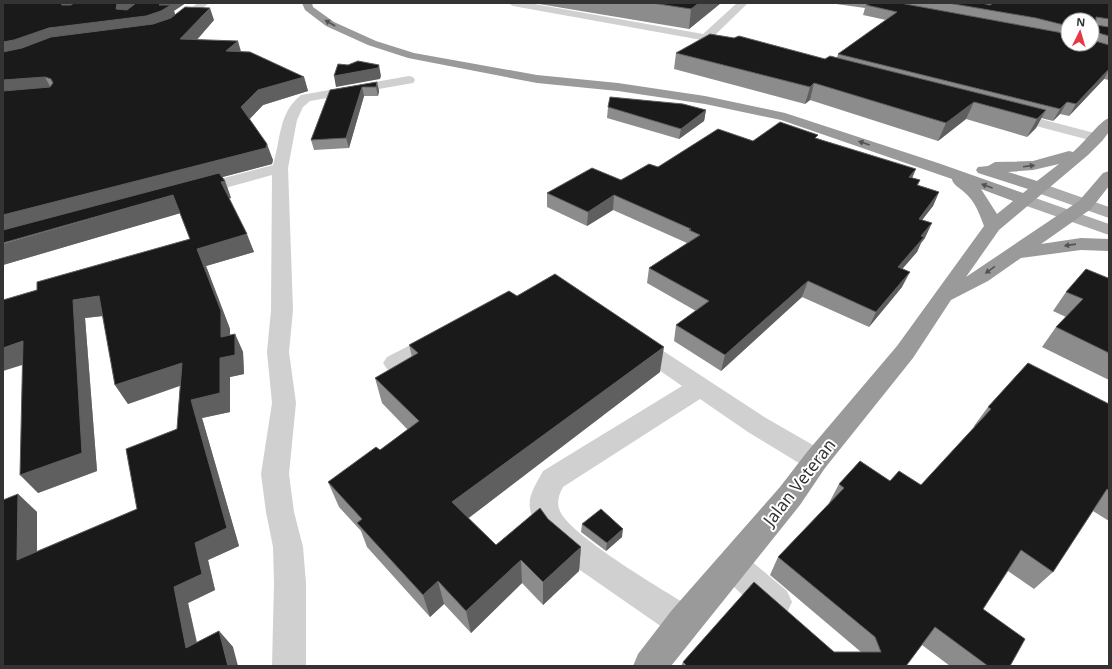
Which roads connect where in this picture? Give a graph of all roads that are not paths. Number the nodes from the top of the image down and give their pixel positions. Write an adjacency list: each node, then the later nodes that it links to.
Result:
1 (204, 3): 6 (street)
2 (307, 3): 15 (highway, one-way to 2)
3 (321, 3): 12 (highway)
4 (513, 3): 7 (street)
5 (743, 3): 7 (street)
6 (166, 30)
7 (706, 37): 8 (street)
8 (747, 46)
9 (409, 80): 16 (street)
10 (998, 112): 13 (street)
11 (1109, 122): 13 (highway, Jalan Veteran)
12 (851, 126)
13 (1097, 138): 14 (highway, Jalan Veteran)
14 (1083, 152): 18 (highway, Jalan Veteran); 18 (highway, one-way to 14)
15 (932, 166): 20 (highway, one-way to 15); 24 (highway)
16 (280, 168): 19 (street); 37 (street)
17 (1109, 176): 21 (highway, Jalan Veteran)
18 (1038, 187): 20 (highway, Jalan Veteran); 21 (main road)
19 (181, 195)
20 (1024, 200): 23 (main road); 24 (highway, Jalan Veteran)
21 (1085, 204): 22 (main road); 23 (highway, Jalan Veteran)
22 (1109, 213)
23 (1068, 217): 25 (main road); 27 (highway, Jalan Veteran)
24 (992, 226): 28 (highway, Jalan Veteran)
25 (1109, 230)
26 (1109, 245): 27 (highway, one-way to 27)
27 (1013, 254): 28 (highway, Jalan Veteran, one-way to 28)
28 (944, 296): 33 (highway, Jalan Veteran)
29 (456, 330): 31 (street)
30 (623, 334): 32 (street)
31 (395, 363)
32 (700, 387): 33 (street); 36 (street)
33 (816, 460): 34 (highway, Jalan Veteran)
34 (733, 565): 35 (street); 36 (highway, Jalan Veteran)
35 (797, 620)
36 (684, 622): 38 (highway, Jalan Veteran)
37 (289, 666)
38 (650, 666)

